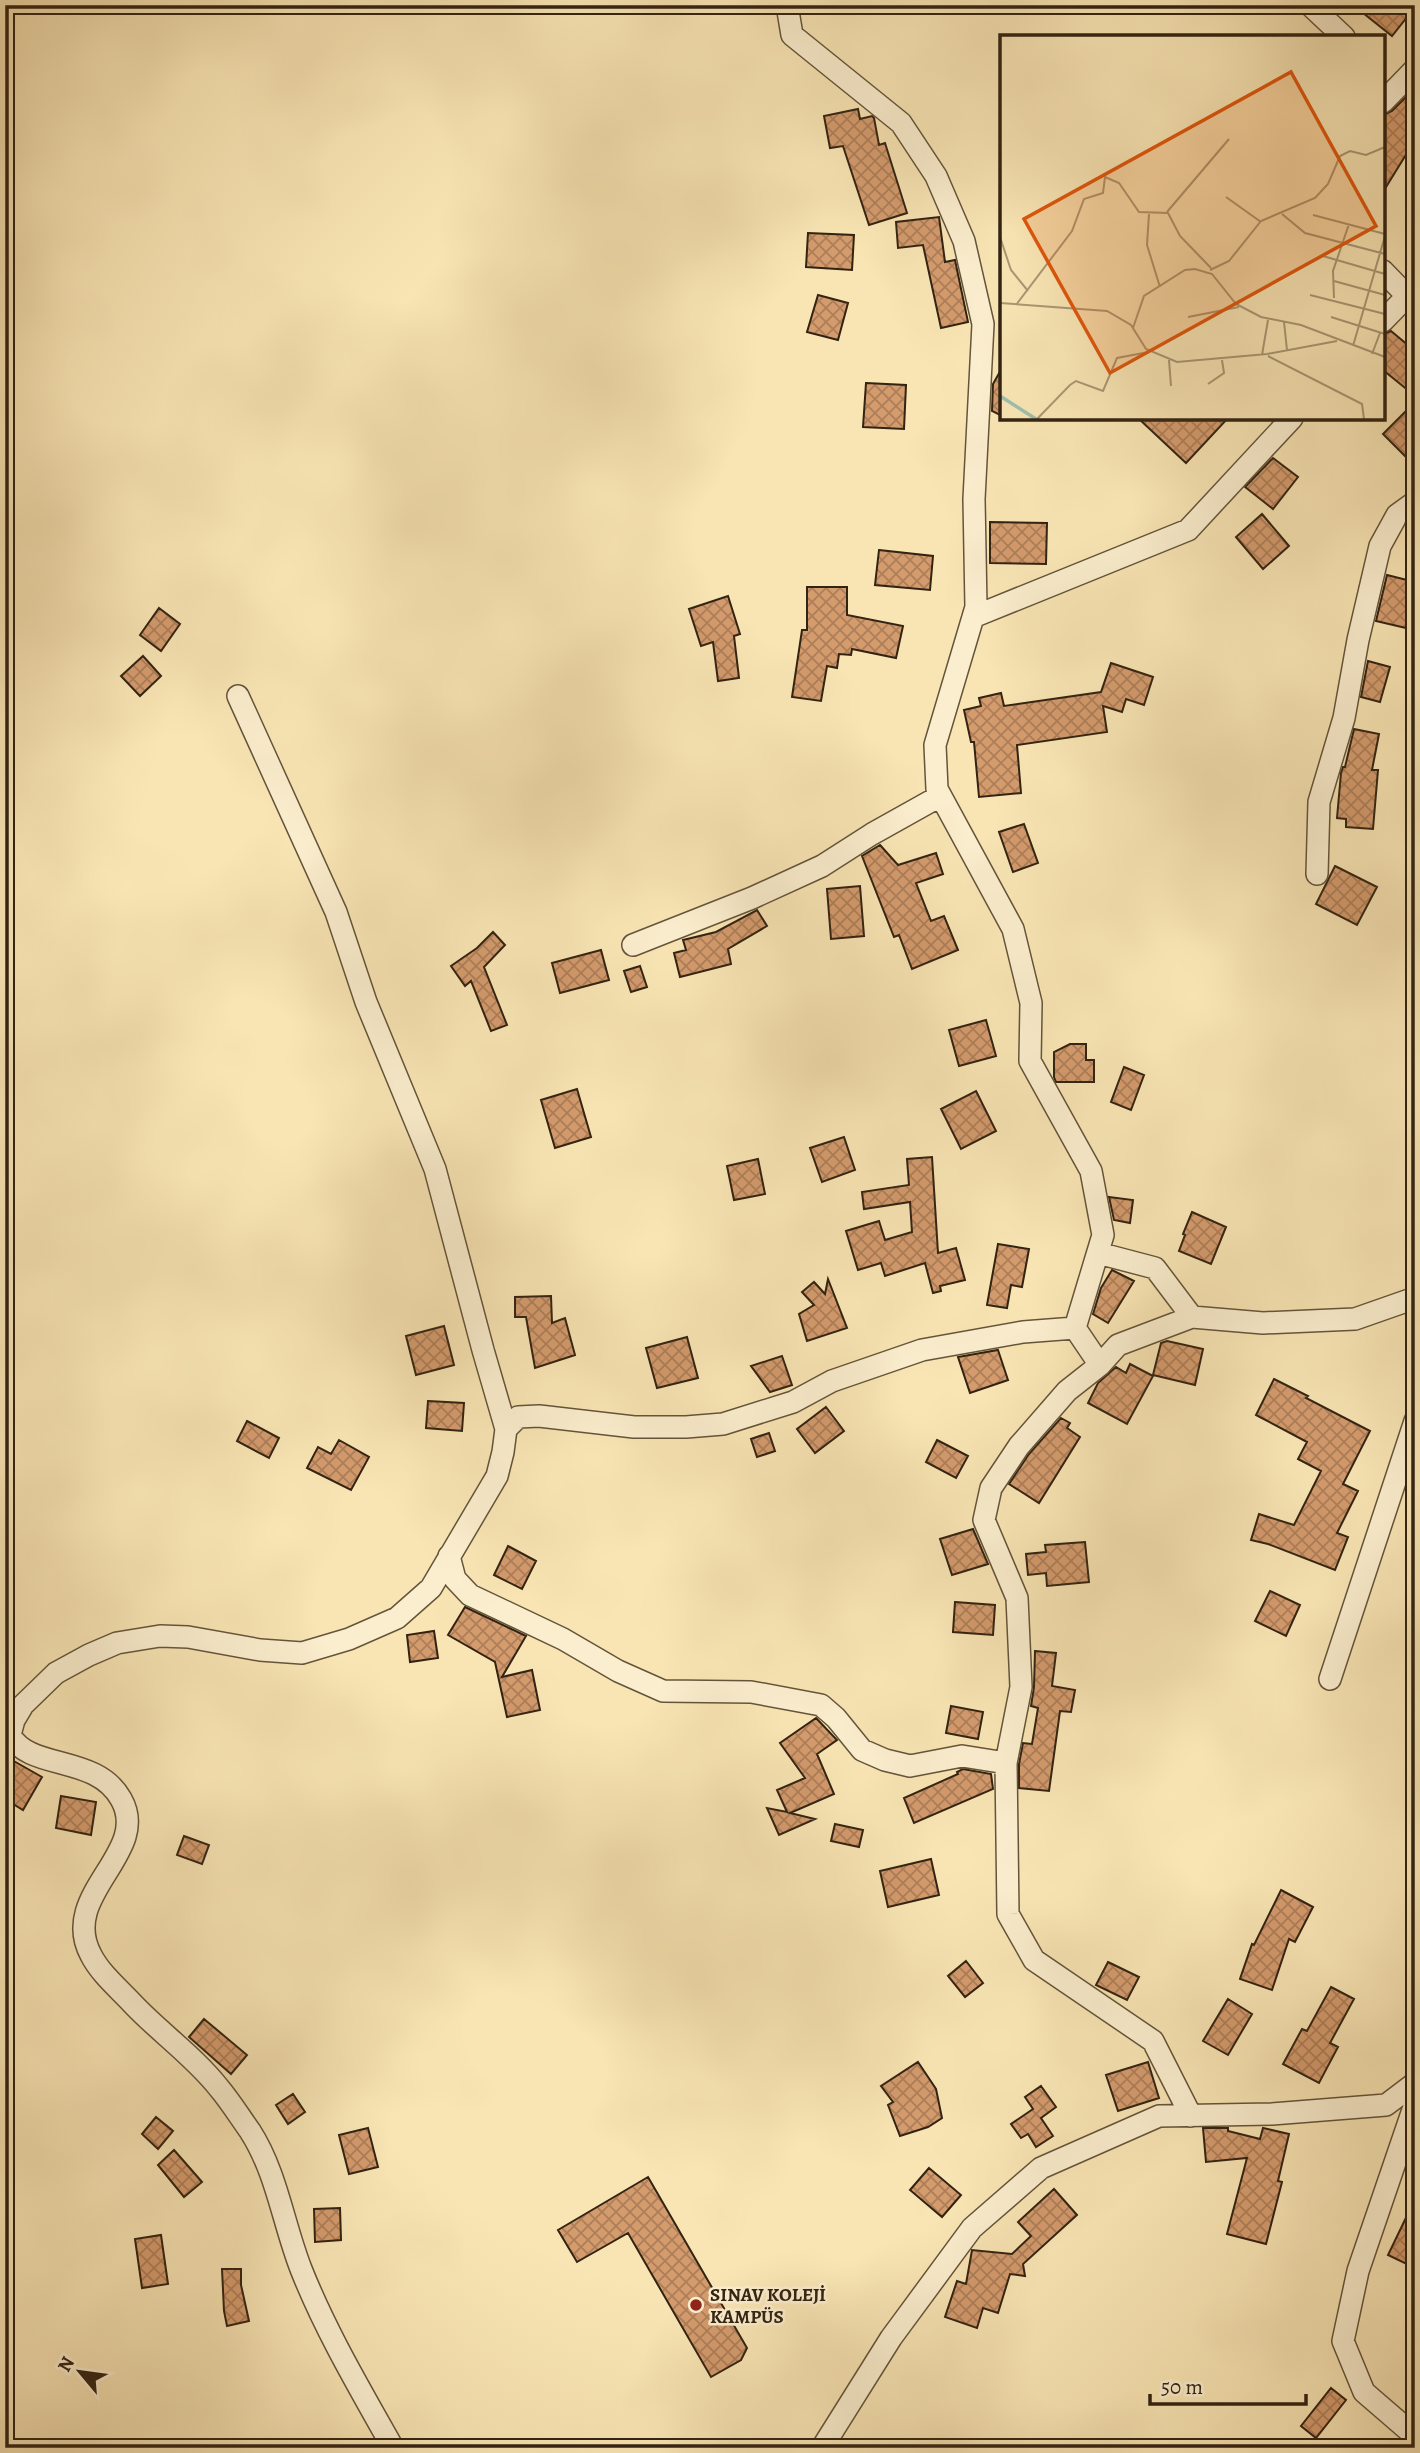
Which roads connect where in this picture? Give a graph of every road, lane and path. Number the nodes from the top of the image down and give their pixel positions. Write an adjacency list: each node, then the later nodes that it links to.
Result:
1 (787, 5): 11 (street)
2 (1310, 5): 3 (street)
3 (1342, 35)
4 (1415, 69): 5 (street)
5 (1388, 88)
6 (1385, 273): 7 (street)
7 (1412, 296): 8 (street)
8 (1385, 319)
9 (1290, 420): 11 (street)
10 (1415, 502): 14 (street)
11 (973, 617): 13 (street)
12 (237, 696): 22 (street)
13 (940, 796): 15 (street); 16 (street)
14 (1317, 874)
15 (634, 945)
16 (1098, 1253): 18 (street); 19 (street)
17 (1415, 1298): 18 (street)
18 (1192, 1318): 20 (street)
19 (1075, 1328): 20 (street); 22 (street)
20 (1100, 1365): 25 (street)
21 (1415, 1420): 24 (street)
22 (506, 1429): 23 (street)
23 (449, 1556): 25 (street); 30 (street)
24 (1330, 1679)
25 (1006, 1763): 28 (street)
26 (1415, 2083): 28 (street)
27 (1415, 2104): 29 (street)
28 (1191, 2116): 31 (street)
29 (1415, 2436)
30 (393, 2448)
31 (822, 2448)

